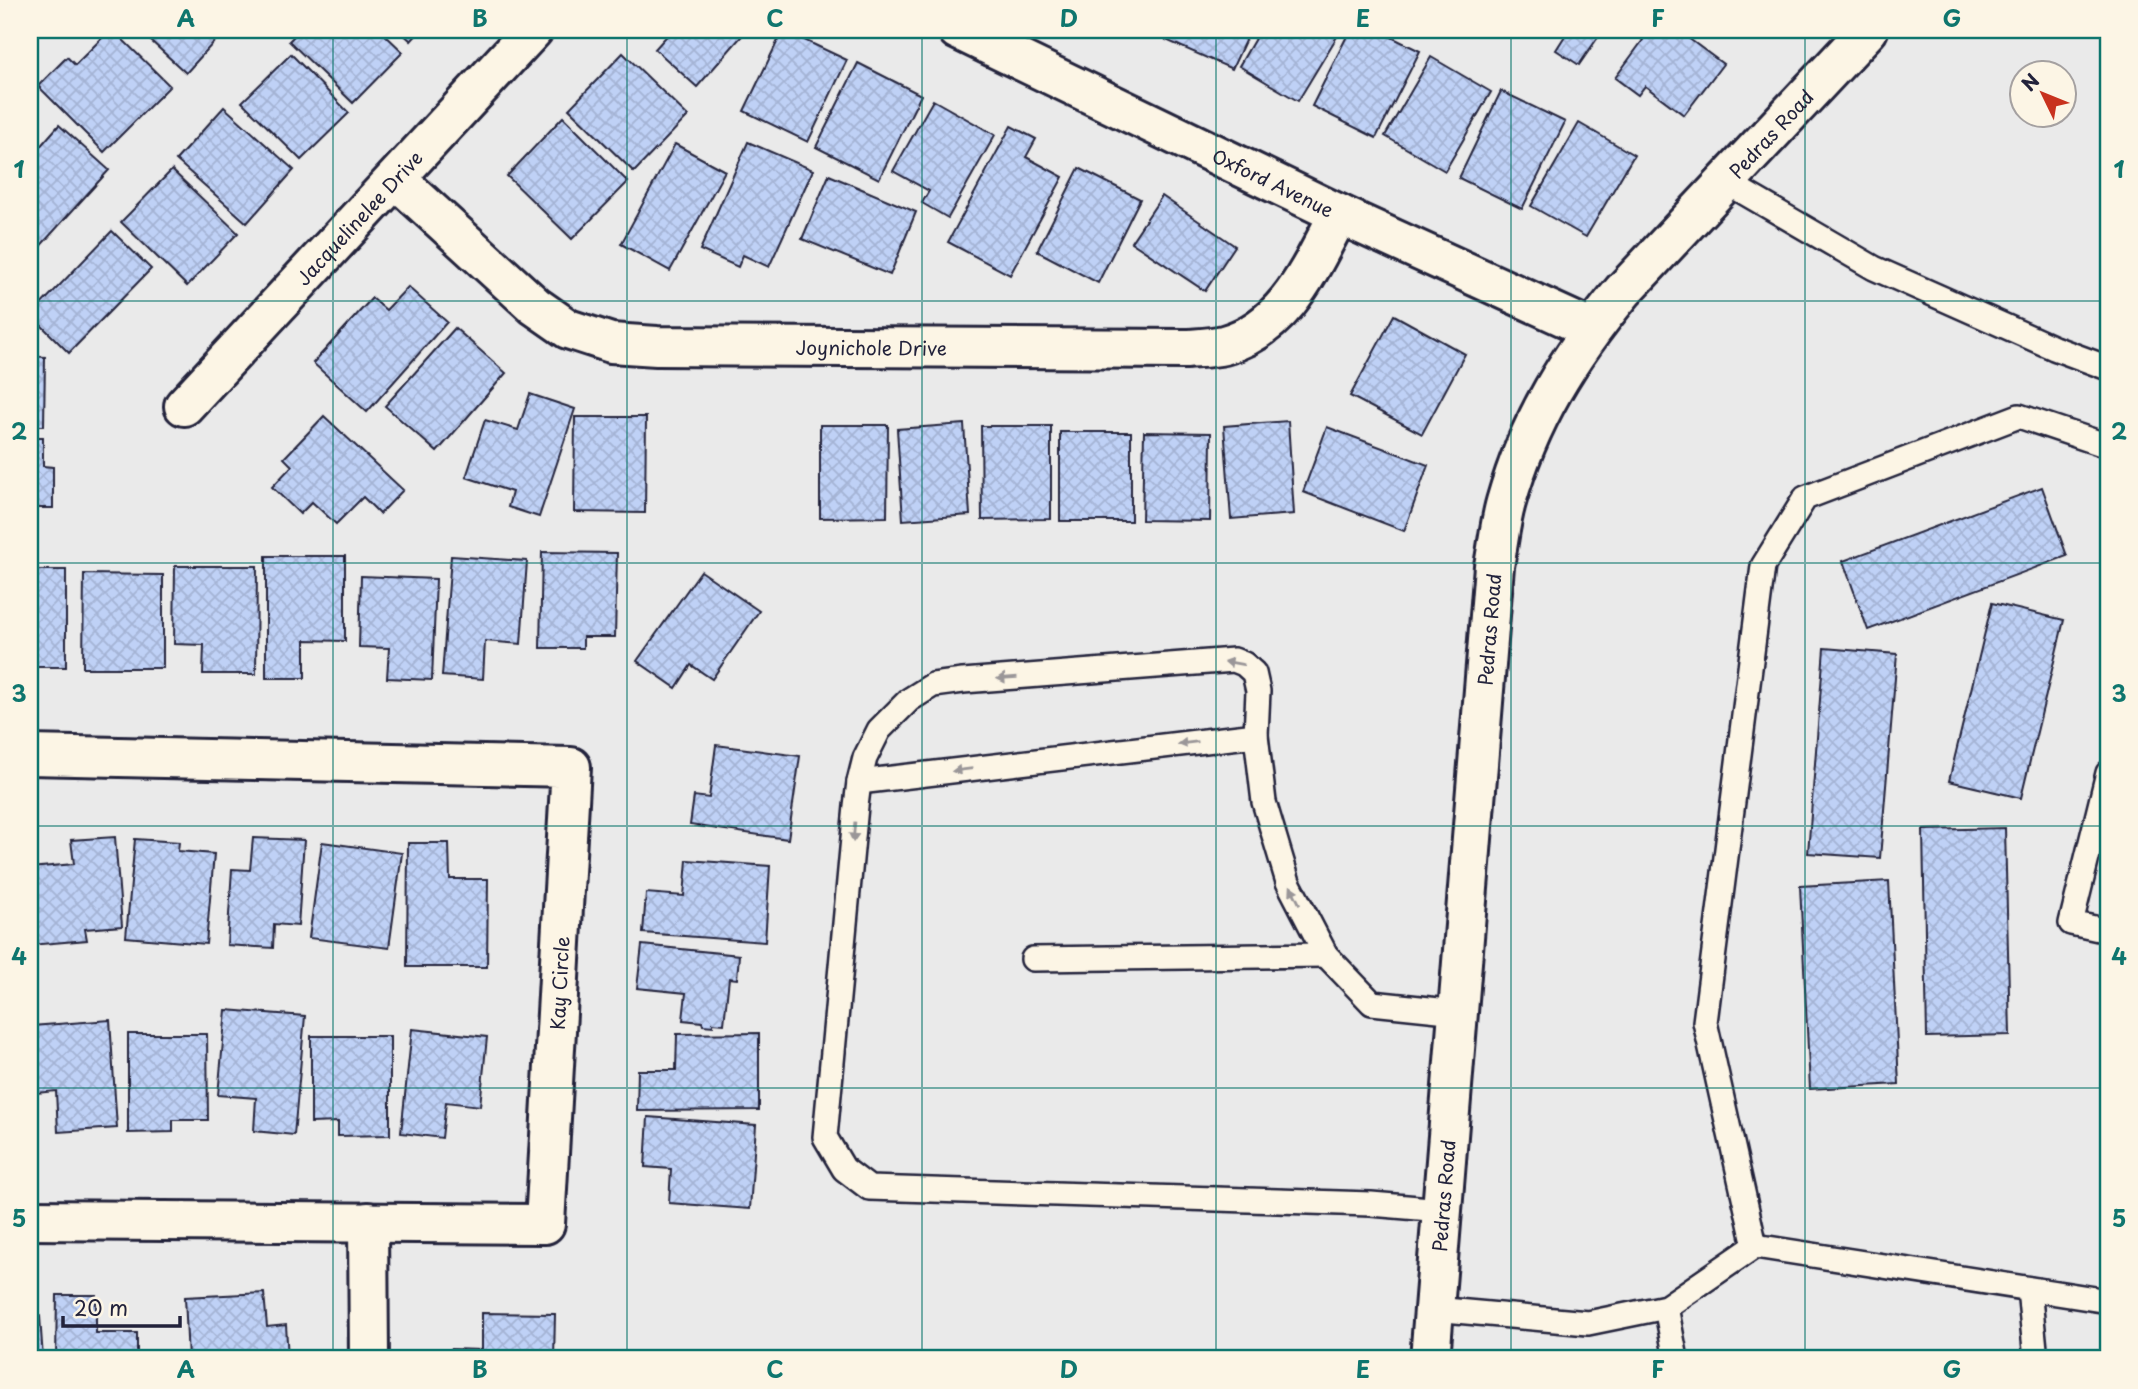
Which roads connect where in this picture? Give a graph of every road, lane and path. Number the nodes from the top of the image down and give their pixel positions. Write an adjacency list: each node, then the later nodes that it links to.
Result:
1 (534, 30): 4 (street, Jacquelinelee Drive)
2 (958, 30): 6 (street, Oxford Avenue)
3 (1852, 35): 5 (street, Pedras Road)
4 (396, 178): 6 (street, Joynichole Drive); 9 (street, Jacquelinelee Drive)
5 (1726, 182): 7 (street, Pedras Road); 8 (lane)
6 (1339, 214): 7 (street, Oxford Avenue)
7 (1591, 330): 18 (street, Pedras Road)
8 (2108, 368)
9 (184, 406)
10 (2108, 446): 22 (lane)
11 (1256, 735): 14 (lane, one-way to 14); 14 (lane, one-way to 14); 16 (lane, one-way to 11)
12 (30, 755): 21 (street, Kay Circle)
13 (2108, 773): 15 (lane)
14 (859, 782): 19 (lane, one-way to 19)
15 (2108, 931)
16 (1326, 955): 17 (lane); 18 (lane)
17 (1033, 959)
18 (1458, 1012): 19 (street, Pedras Road)
19 (1442, 1210): 26 (street, Pedras Road)
20 (30, 1220): 21 (street, Kay Circle)
21 (368, 1223): 27 (street)
22 (1755, 1246): 23 (lane); 25 (lane)
23 (2029, 1289): 24 (lane); 30 (lane)
24 (2108, 1301)
25 (1666, 1307): 26 (lane); 29 (lane)
26 (1434, 1309): 28 (street, Pedras Road)
27 (369, 1359)
28 (1430, 1359)
29 (1676, 1359)
30 (2036, 1359)

